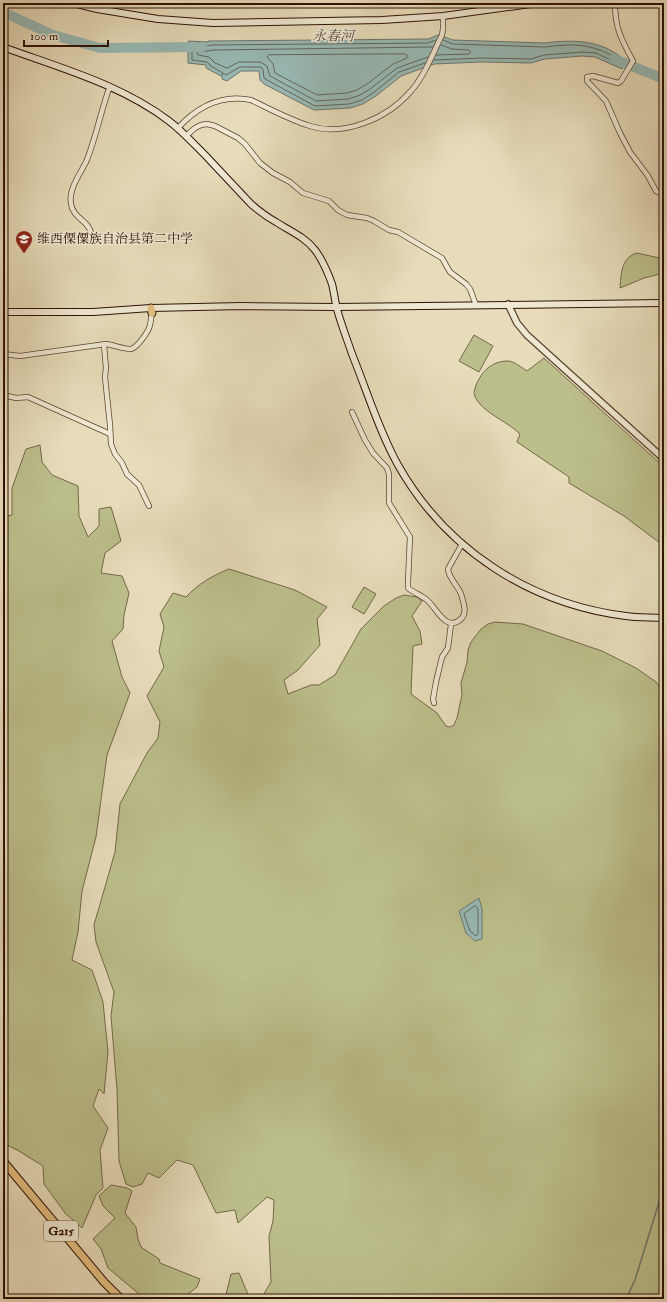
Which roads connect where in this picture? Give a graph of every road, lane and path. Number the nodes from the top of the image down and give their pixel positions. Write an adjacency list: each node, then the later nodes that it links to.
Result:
1 (73, 3): 4 (main road)
2 (538, 3): 4 (main road)
3 (615, 3): 9 (street)
4 (443, 16): 7 (street)
5 (3, 47): 6 (main road)
6 (110, 86): 7 (main road); 10 (street)
7 (178, 128): 8 (main road)
8 (186, 136): 13 (street); 14 (main road)
9 (664, 195)
10 (91, 233)
11 (664, 303): 12 (main road)
12 (508, 304): 13 (main road); 23 (street)
13 (476, 305): 14 (main road)
14 (336, 307): 15 (main road); 25 (main road)
15 (151, 310): 16 (main road); 17 (main road); 18 (street)
16 (3, 312)
17 (3, 316)
18 (104, 345): 19 (street); 22 (street)
19 (3, 354)
20 (3, 395): 22 (street)
21 (352, 412): 27 (street)
22 (110, 434): 24 (street)
23 (664, 460)
24 (149, 506)
25 (462, 544): 26 (main road); 27 (street)
26 (664, 618)
27 (452, 624): 28 (street)
28 (434, 703)
29 (3, 1161): 30 (highway, G215)
30 (121, 1299)

